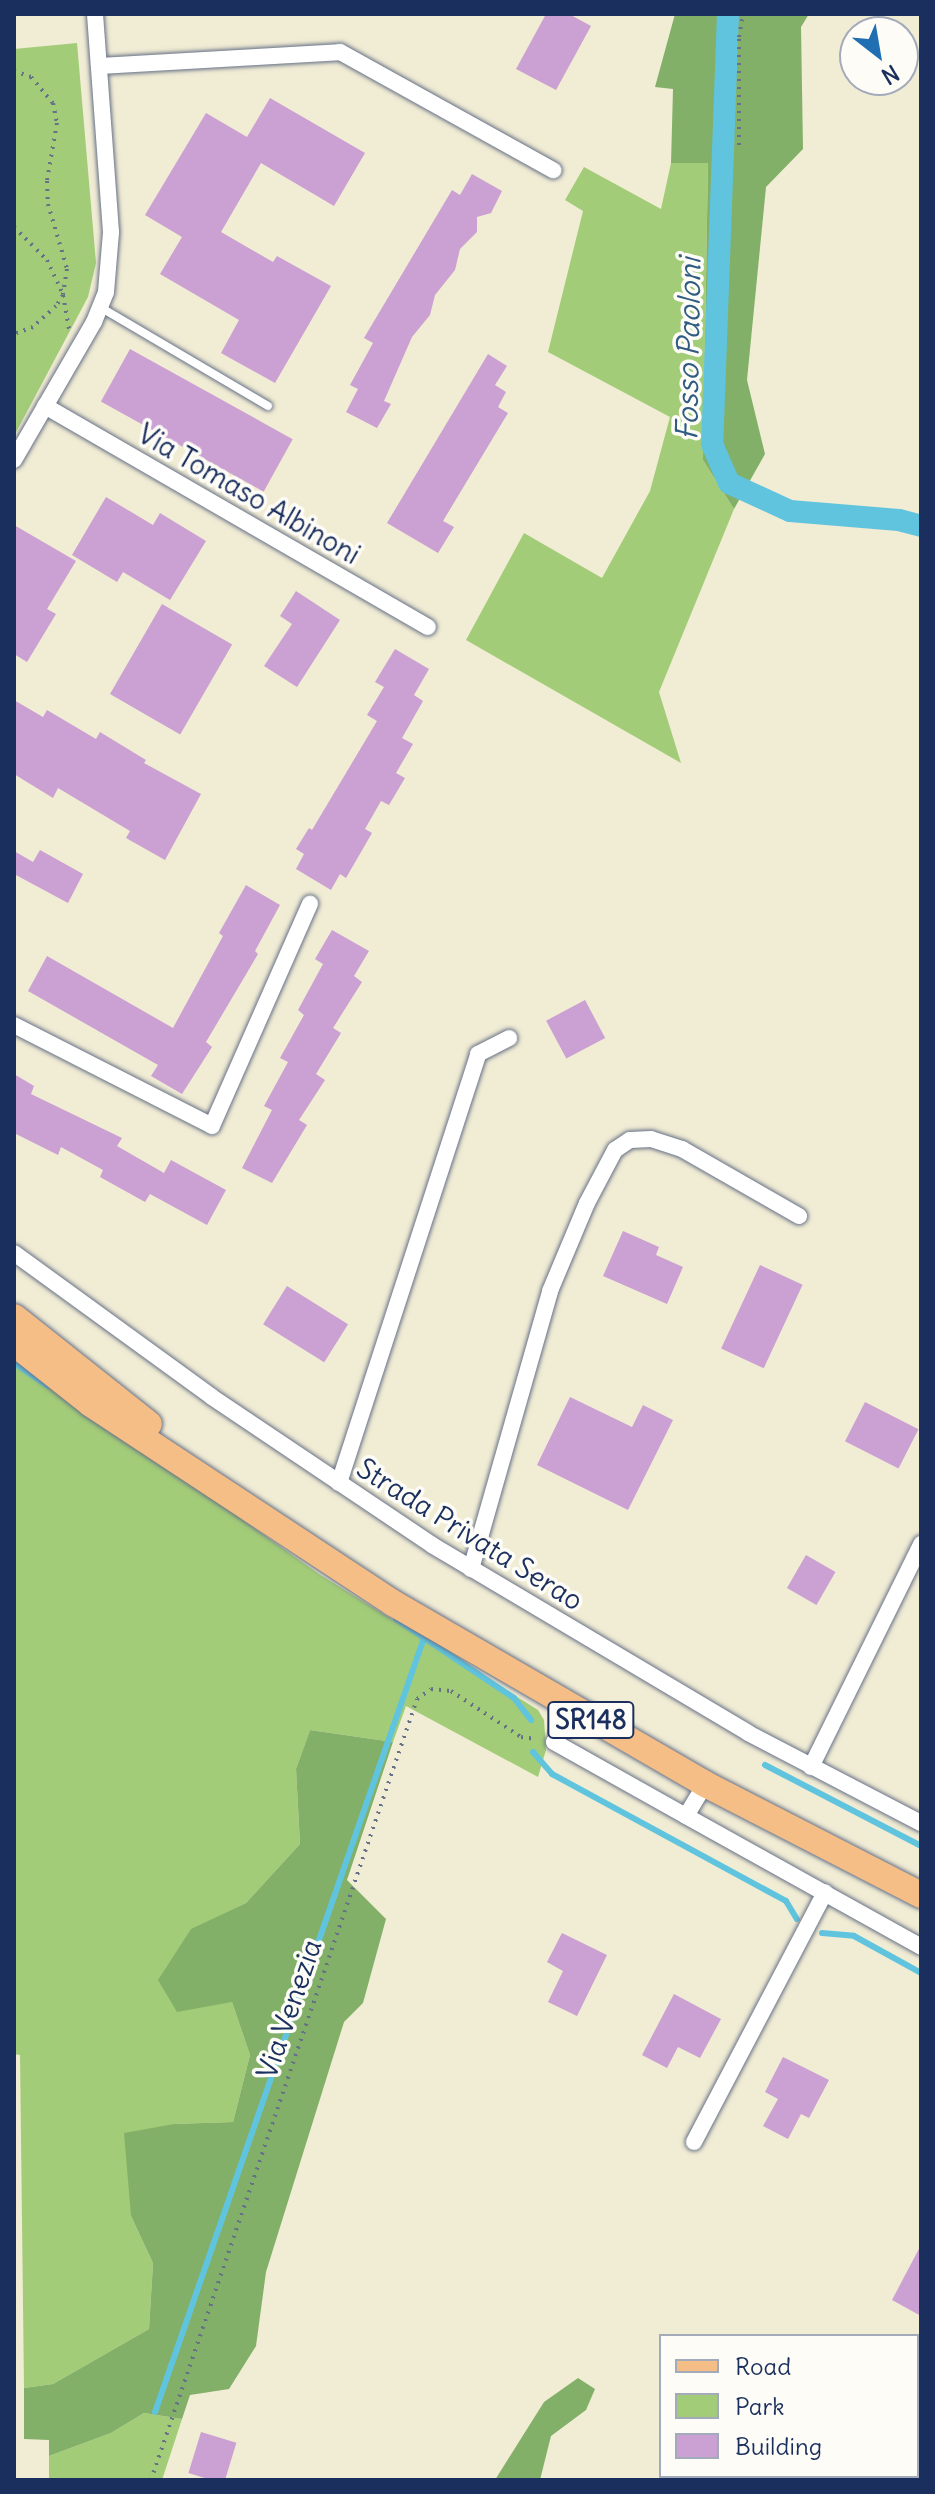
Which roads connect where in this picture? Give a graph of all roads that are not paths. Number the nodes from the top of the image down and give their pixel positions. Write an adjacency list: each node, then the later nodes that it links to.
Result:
1 (95, 14): 2 (street)
2 (99, 66): 3 (street); 4 (street)
3 (553, 170)
4 (100, 307): 5 (street); 6 (lane)
5 (45, 406): 7 (street); 8 (street, Via Tomaso Albinoni)
6 (268, 406)
7 (14, 460)
8 (428, 627)
9 (310, 904): 10 (street)
10 (14, 1025)
11 (509, 1038): 16 (street)
12 (799, 1216): 19 (street)
13 (14, 1253): 16 (street, Strada Privata Serao)
14 (14, 1317): 17 (main road, SR148)
15 (14, 1343): 17 (main road, SR148)
16 (339, 1483): 19 (street, Strada Privata Serao)
17 (273, 1523): 20 (main road, SR148)
18 (921, 1544): 21 (street)
19 (471, 1569): 21 (street, Strada Privata Serao)
20 (575, 1710): 22 (main road, SR148); 23 (street)
21 (811, 1767): 24 (street, Strada Privata Serao)
22 (705, 1784): 23 (street); 26 (main road, SR148)
23 (686, 1816): 25 (street)
24 (921, 1823)
25 (825, 1892): 27 (street); 28 (street)
26 (921, 1895)
27 (921, 1947)
28 (694, 2142)

